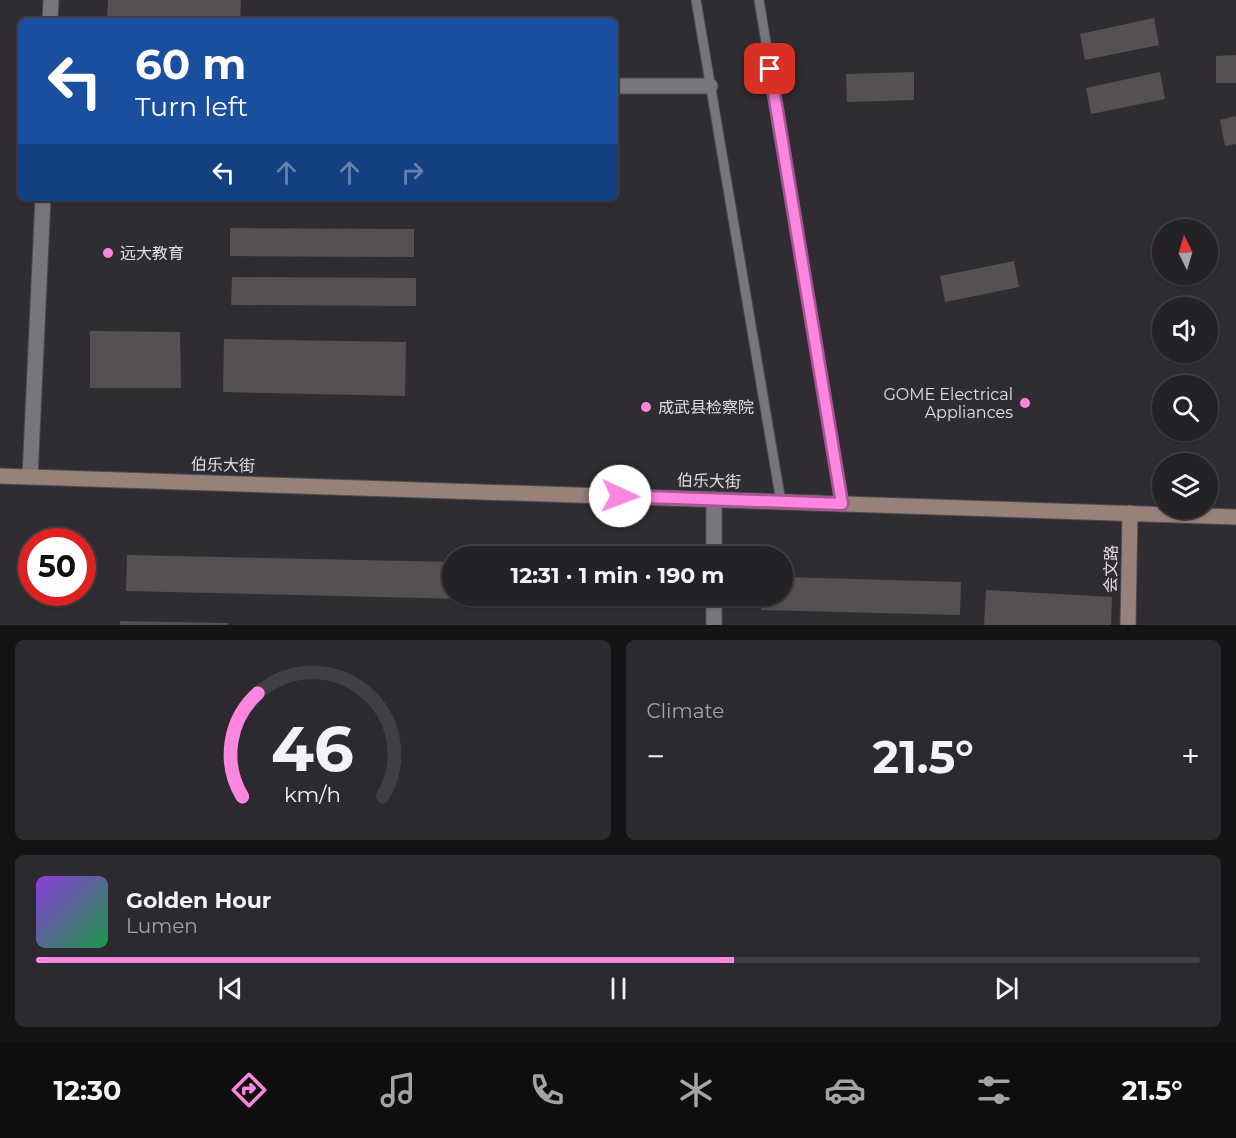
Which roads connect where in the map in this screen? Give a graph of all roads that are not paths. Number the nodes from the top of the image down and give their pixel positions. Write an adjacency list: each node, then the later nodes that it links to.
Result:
1 (51, 0): 4 (street)
2 (696, 0): 6 (lane)
3 (759, 0): 12 (lane)
4 (50, 18)
5 (618, 86): 6 (street)
6 (710, 87): 11 (lane)
7 (43, 201): 9 (street)
8 (0, 476): 9 (main road, 伯乐大街)
9 (30, 477): 10 (main road, 伯乐大街)
10 (714, 500): 11 (main road, 伯乐大街); 15 (street)
11 (781, 502): 12 (main road, 伯乐大街)
12 (842, 504): 13 (main road, 伯乐大街)
13 (1130, 513): 14 (main road, 伯乐大街); 18 (main road, 会文路)
14 (1236, 517)
15 (714, 546)
16 (714, 606): 17 (street)
17 (714, 625)
18 (1128, 625)

